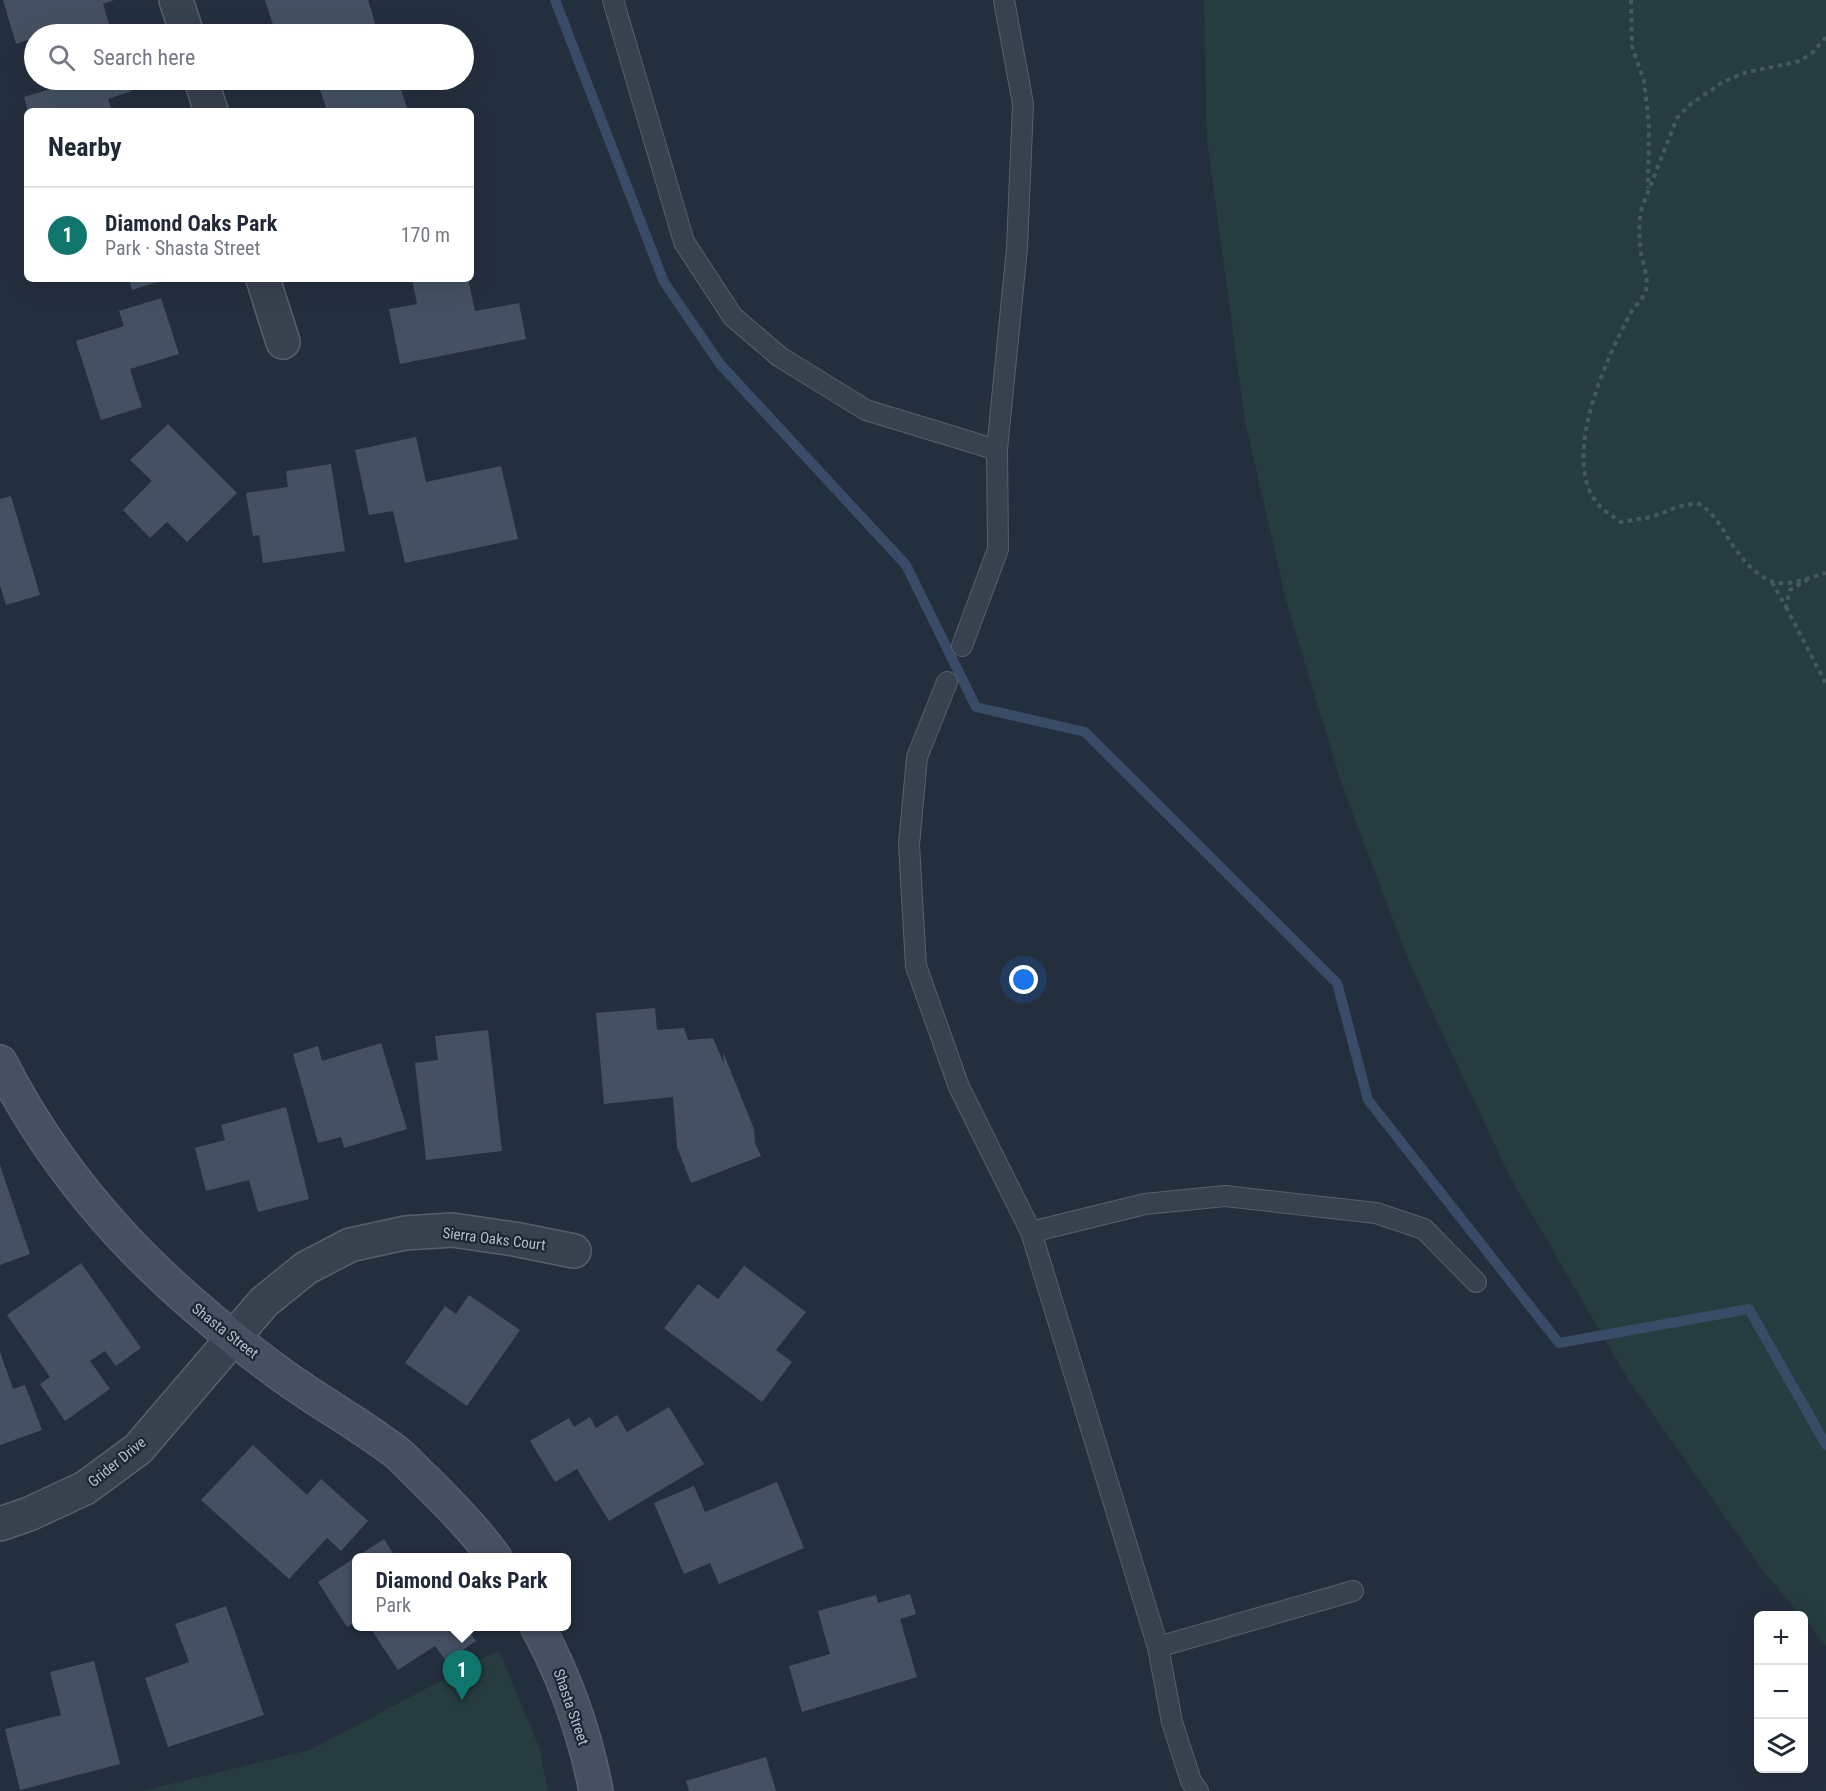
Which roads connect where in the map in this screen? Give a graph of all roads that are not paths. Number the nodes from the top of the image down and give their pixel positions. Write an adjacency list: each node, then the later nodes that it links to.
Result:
1 (176, 0): 4 (street)
2 (613, 0): 9 (lane)
3 (1004, 0): 9 (lane)
4 (183, 24)
5 (204, 90): 6 (street)
6 (210, 108)
7 (264, 282): 8 (street)
8 (283, 342)
9 (998, 447): 10 (lane)
10 (962, 646)
11 (947, 682): 13 (lane)
12 (0, 1062): 16 (street, Shasta Street)
13 (1031, 1232): 15 (lane); 21 (lane)
14 (574, 1251): 16 (street, Sierra Oaks Court)
15 (1476, 1282)
16 (233, 1338): 17 (street, Grider Drive); 18 (street, Shasta Street)
17 (0, 1524)
18 (491, 1553)
19 (1353, 1590): 21 (lane)
20 (540, 1631): 22 (street, Shasta Street)
21 (1158, 1647): 23 (lane)
22 (596, 1791)
23 (1198, 1791)

